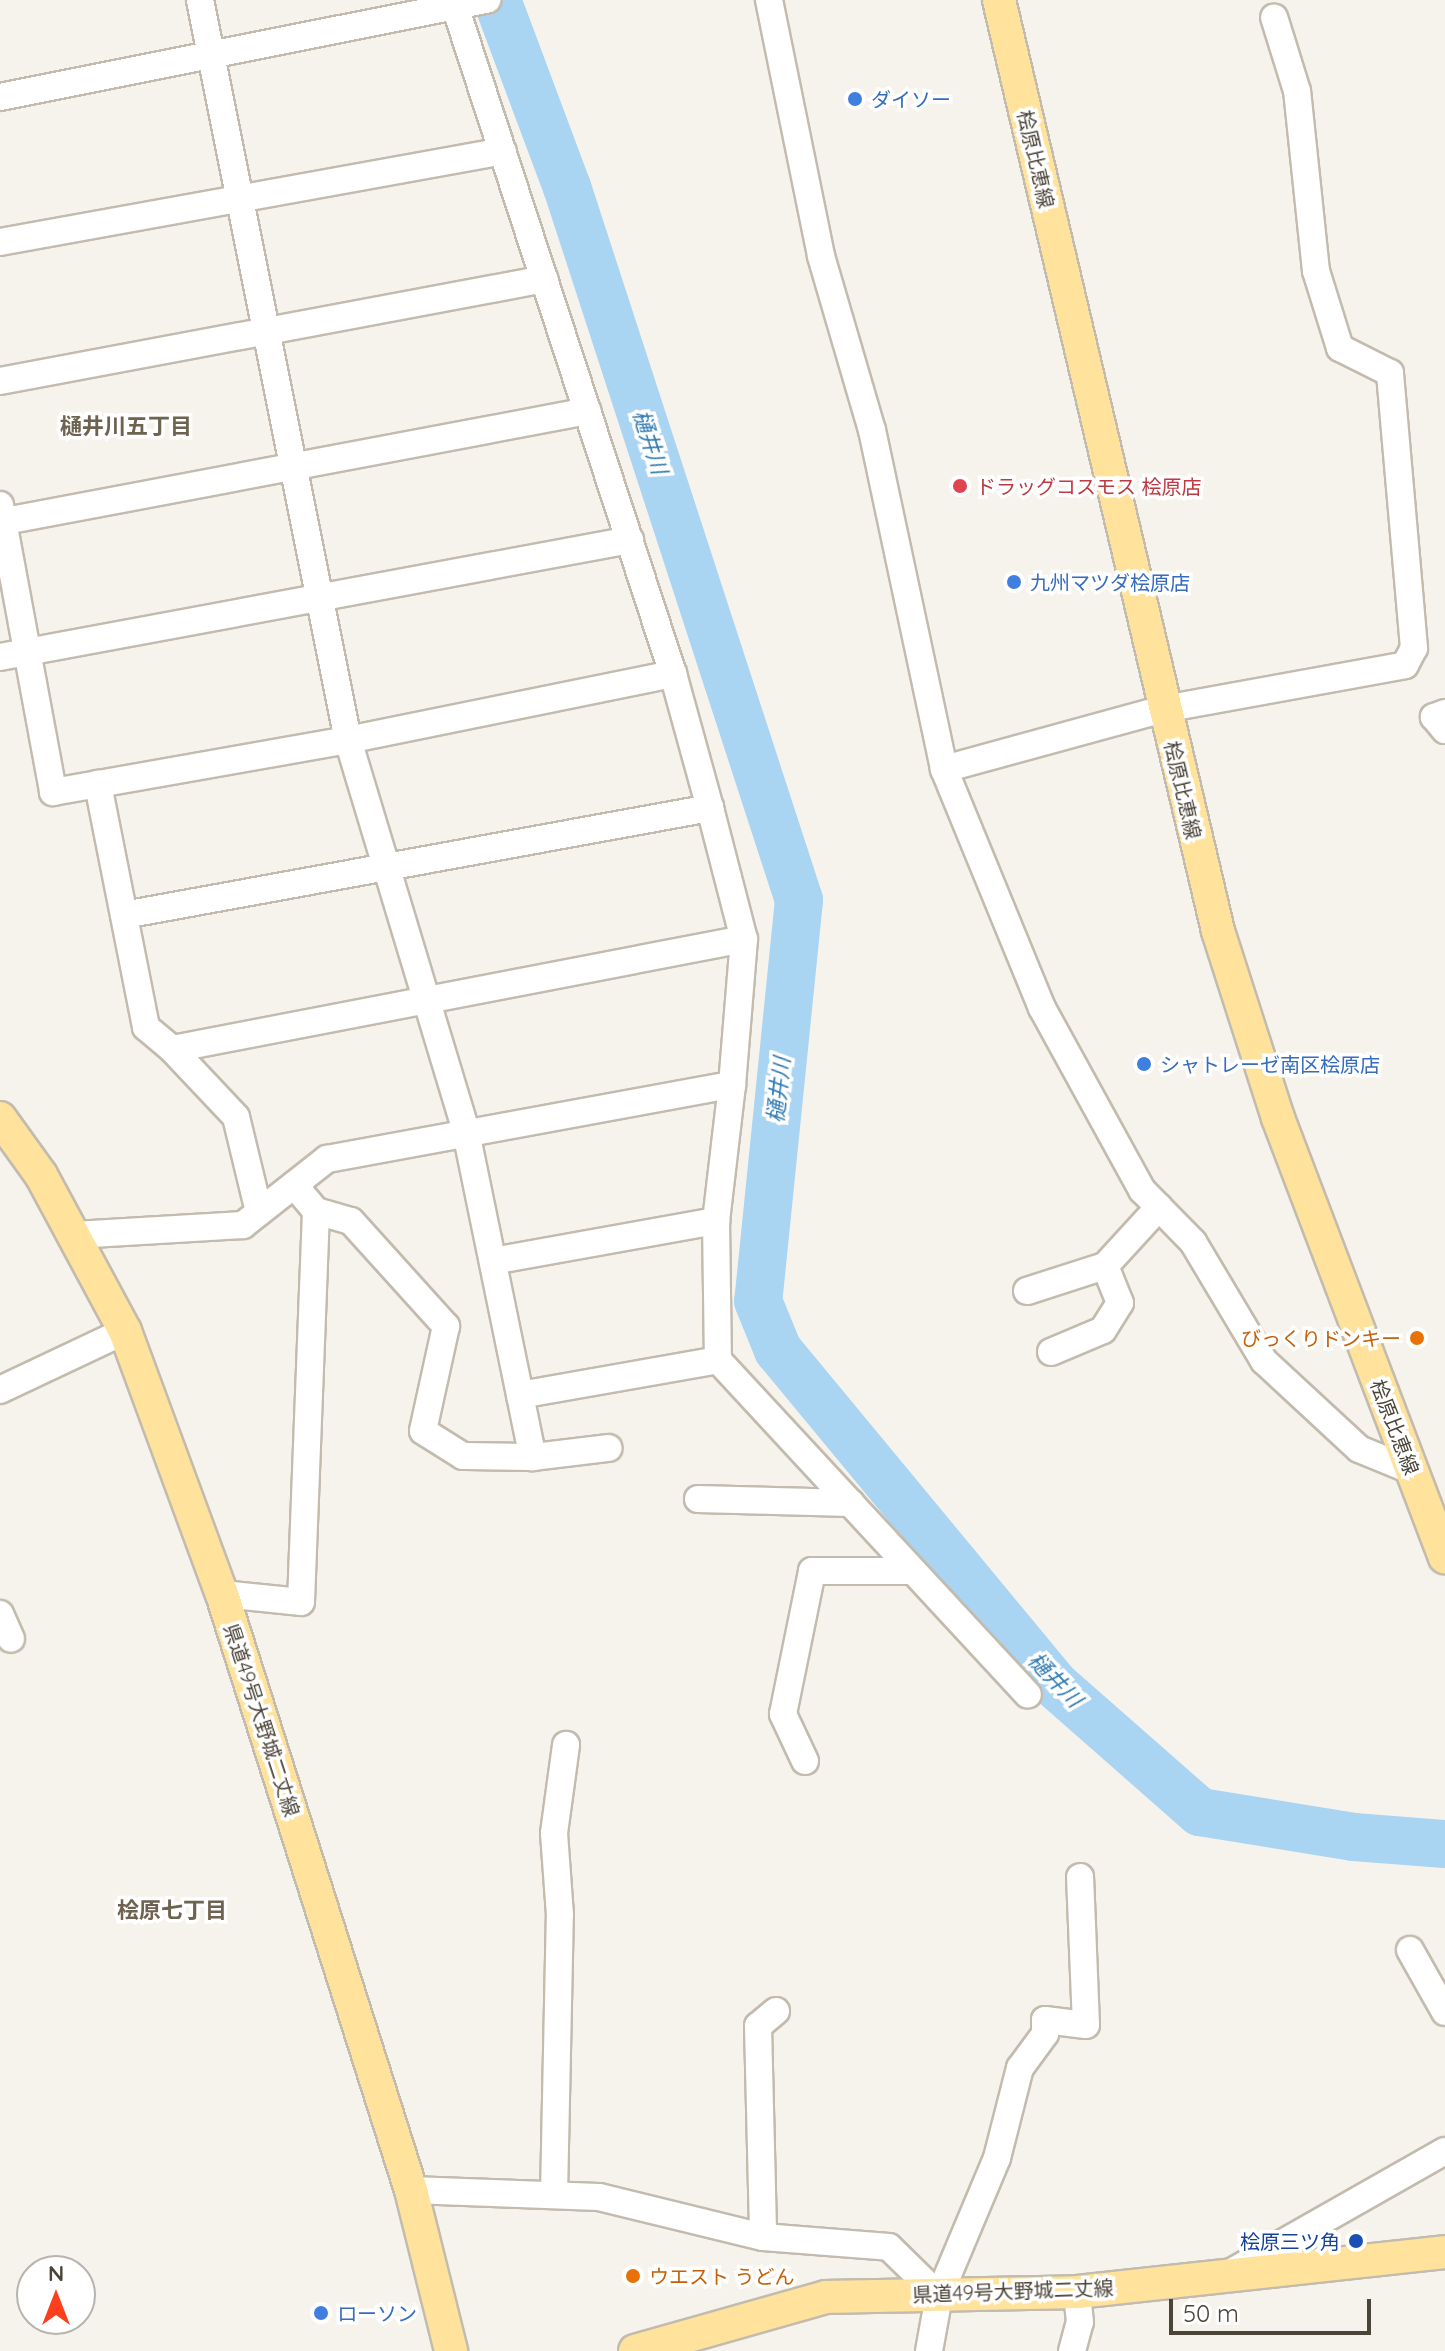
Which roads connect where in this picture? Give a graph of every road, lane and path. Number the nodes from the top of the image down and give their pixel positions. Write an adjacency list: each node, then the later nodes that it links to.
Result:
1 (200, 0): 6 (street)
2 (769, 0): 26 (street)
3 (999, 0): 22 (main road, 桧原比恵線)
4 (466, 4): 6 (street); 8 (street)
5 (1274, 17): 22 (street)
6 (212, 57): 7 (street); 9 (street)
7 (0, 97)
8 (503, 151): 9 (street); 11 (street)
9 (240, 198): 10 (street); 12 (street)
10 (0, 242)
11 (545, 279): 12 (street); 14 (street)
12 (267, 332): 13 (street); 15 (street)
13 (0, 381)
14 (588, 411): 15 (street); 17 (street)
15 (293, 467): 16 (street); 18 (street)
16 (1, 516): 19 (street)
17 (630, 540): 18 (street); 21 (street)
18 (319, 597): 19 (street); 25 (street)
19 (27, 652): 20 (street); 27 (street)
20 (0, 657)
21 (673, 674): 25 (street); 28 (street)
22 (1164, 709): 26 (street); 53 (main road, 桧原比恵線)
23 (1445, 713): 24 (street)
24 (1445, 730)
25 (348, 740): 27 (street); 29 (street)
26 (944, 769): 38 (street)
27 (98, 784): 30 (street)
28 (710, 808): 29 (street); 31 (street)
29 (385, 864): 30 (street); 32 (street)
30 (124, 915): 33 (street)
31 (744, 939): 32 (street); 34 (street)
32 (426, 999): 33 (street); 36 (street)
33 (172, 1049): 40 (street)
34 (732, 1085): 36 (street); 41 (street)
35 (0, 1118): 42 (main road, 県道49号大野城二丈線)
36 (466, 1132): 37 (street); 43 (street)
37 (294, 1185): 39 (street); 40 (street)
38 (1159, 1207): 44 (street); 53 (street)
39 (316, 1211): 52 (street); 58 (street)
40 (259, 1212): 42 (street)
41 (716, 1221): 43 (street); 48 (street)
42 (75, 1235): 46 (main road, 県道49号大野城二丈線)
43 (493, 1261): 50 (street)
44 (1105, 1266): 45 (street); 47 (street)
45 (1027, 1291)
46 (125, 1331): 49 (street); 58 (main road, 県道49号大野城二丈線)
47 (1051, 1352)
48 (718, 1360): 50 (street); 55 (street)
49 (0, 1390)
50 (520, 1395): 52 (street)
51 (608, 1448): 52 (street)
52 (533, 1457)
53 (1427, 1487): 56 (main road, 桧原比恵線)
54 (698, 1499): 55 (street)
55 (851, 1503): 57 (street)
56 (1445, 1557)
57 (913, 1571): 61 (street); 63 (street)
58 (222, 1594): 69 (main road, 県道49号大野城二丈線)
59 (0, 1614): 60 (street)
60 (11, 1639)
61 (1028, 1695)
62 (566, 1745): 70 (street)
63 (805, 1761)
64 (1080, 1877): 75 (street)
65 (1410, 1950): 67 (street)
66 (776, 2011): 71 (street)
67 (1445, 2012)
68 (1445, 2151): 73 (street)
69 (411, 2190): 70 (street); 76 (main road, 県道49号大野城二丈線)
70 (554, 2195): 71 (street)
71 (763, 2237): 75 (street)
72 (1445, 2252): 73 (main road, 県道49号大野城二丈線)
73 (1227, 2274): 74 (main road, 県道49号大野城二丈線)
74 (1077, 2292): 75 (main road, 県道49号大野城二丈線); 79 (street)
75 (939, 2296): 77 (main road, 県道49号大野城二丈線); 78 (street)
76 (451, 2351)
77 (635, 2351)
78 (929, 2351)
79 (1072, 2351)

